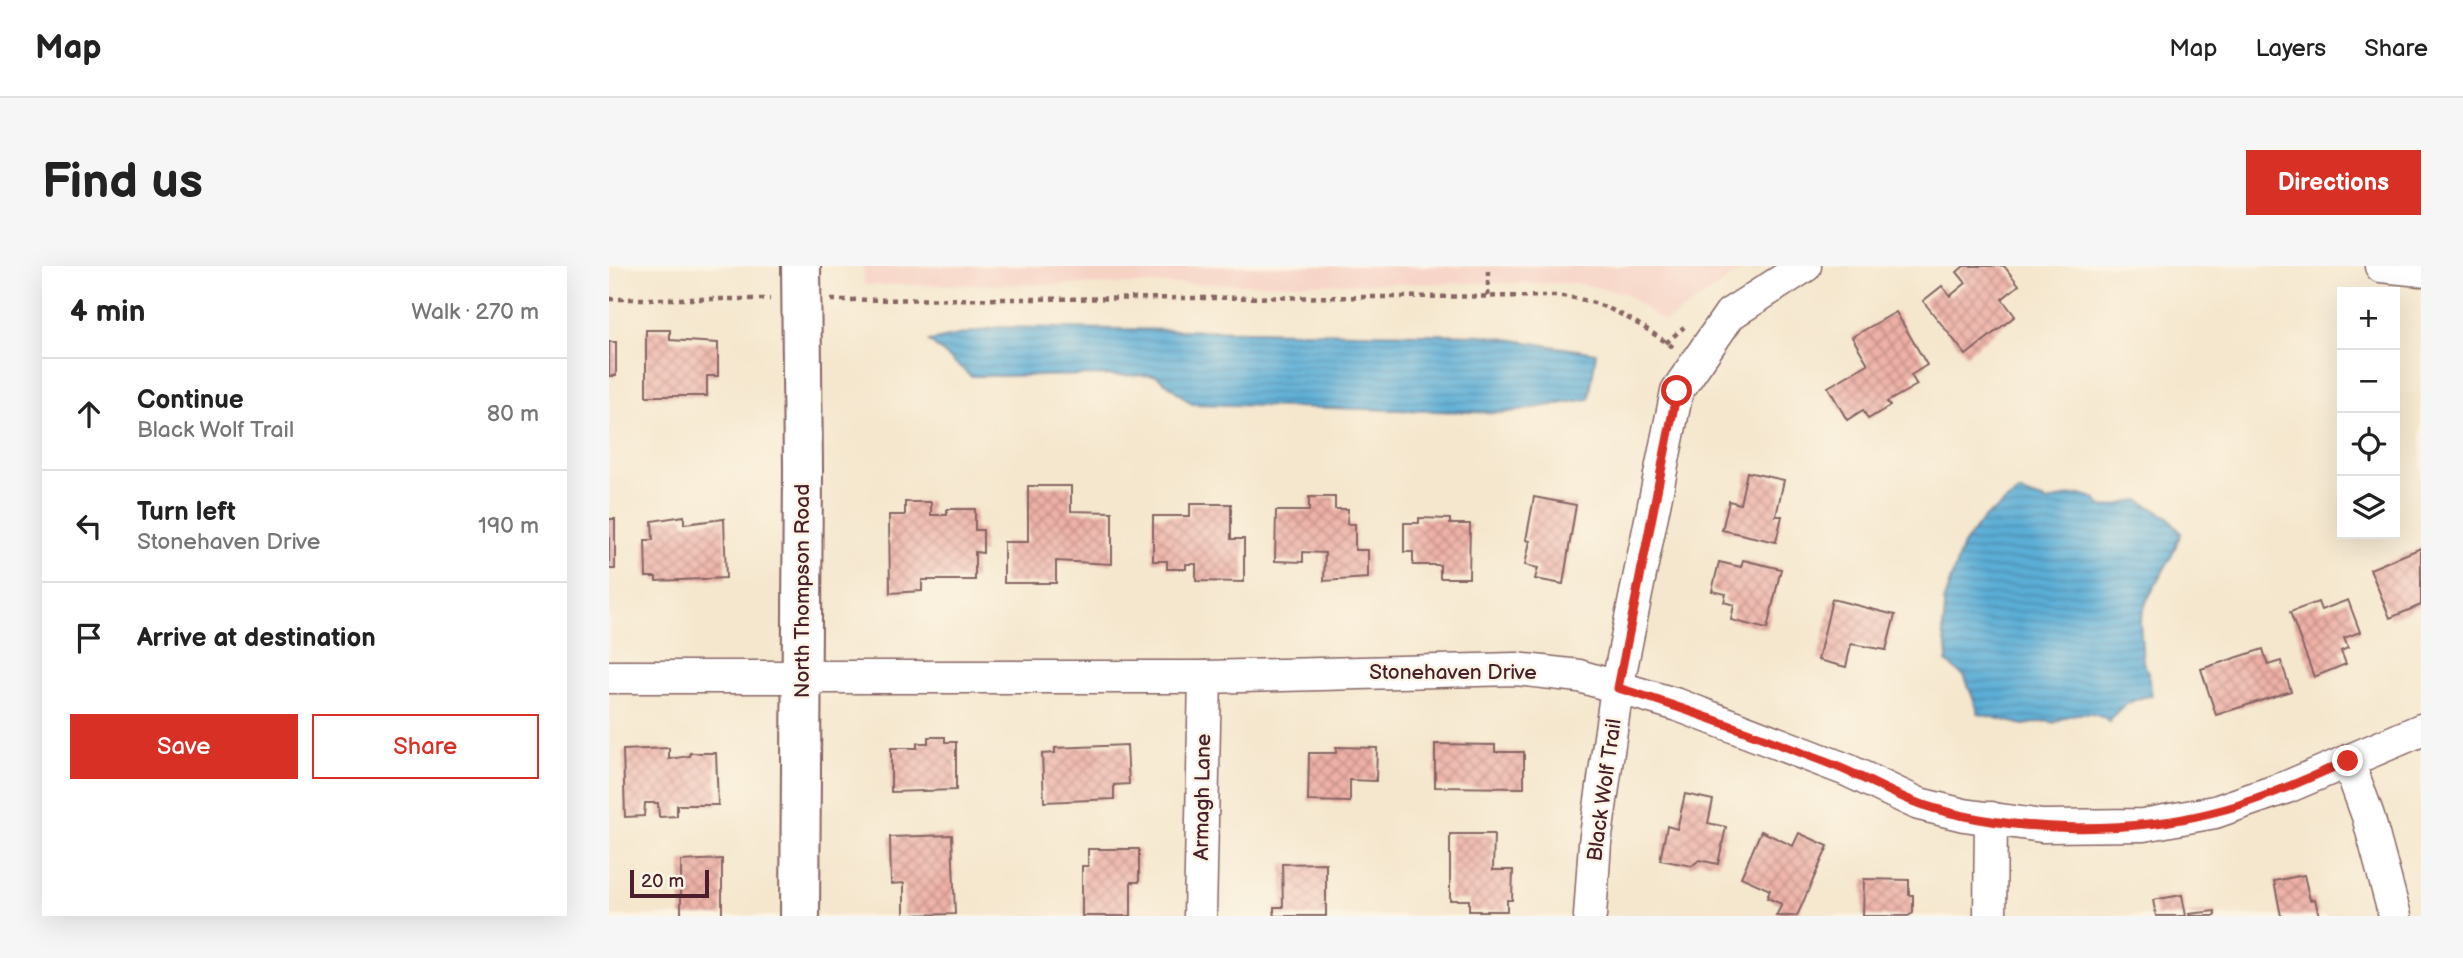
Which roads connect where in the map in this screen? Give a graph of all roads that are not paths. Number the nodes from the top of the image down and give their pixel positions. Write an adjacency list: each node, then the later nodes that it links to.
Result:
1 (1805, 266): 8 (street, Black Wolf Trail)
2 (2381, 266): 3 (street)
3 (2421, 270)
4 (801, 283): 5 (street, North Thompson Road)
5 (802, 676): 6 (street, Stonehaven Drive); 7 (street, Stonehaven Drive); 12 (street, North Thompson Road)
6 (609, 677)
7 (1205, 677): 8 (street, Stonehaven Drive); 13 (street, Armagh Lane)
8 (1618, 688): 11 (street, Stonehaven Drive); 14 (street, Black Wolf Trail)
9 (2421, 730): 10 (street, Stonehaven Drive)
10 (2348, 761): 11 (street, Stonehaven Drive); 16 (street)
11 (1991, 818): 15 (street)
12 (800, 916)
13 (1200, 916)
14 (1590, 916)
15 (1990, 916)
16 (2395, 916)

